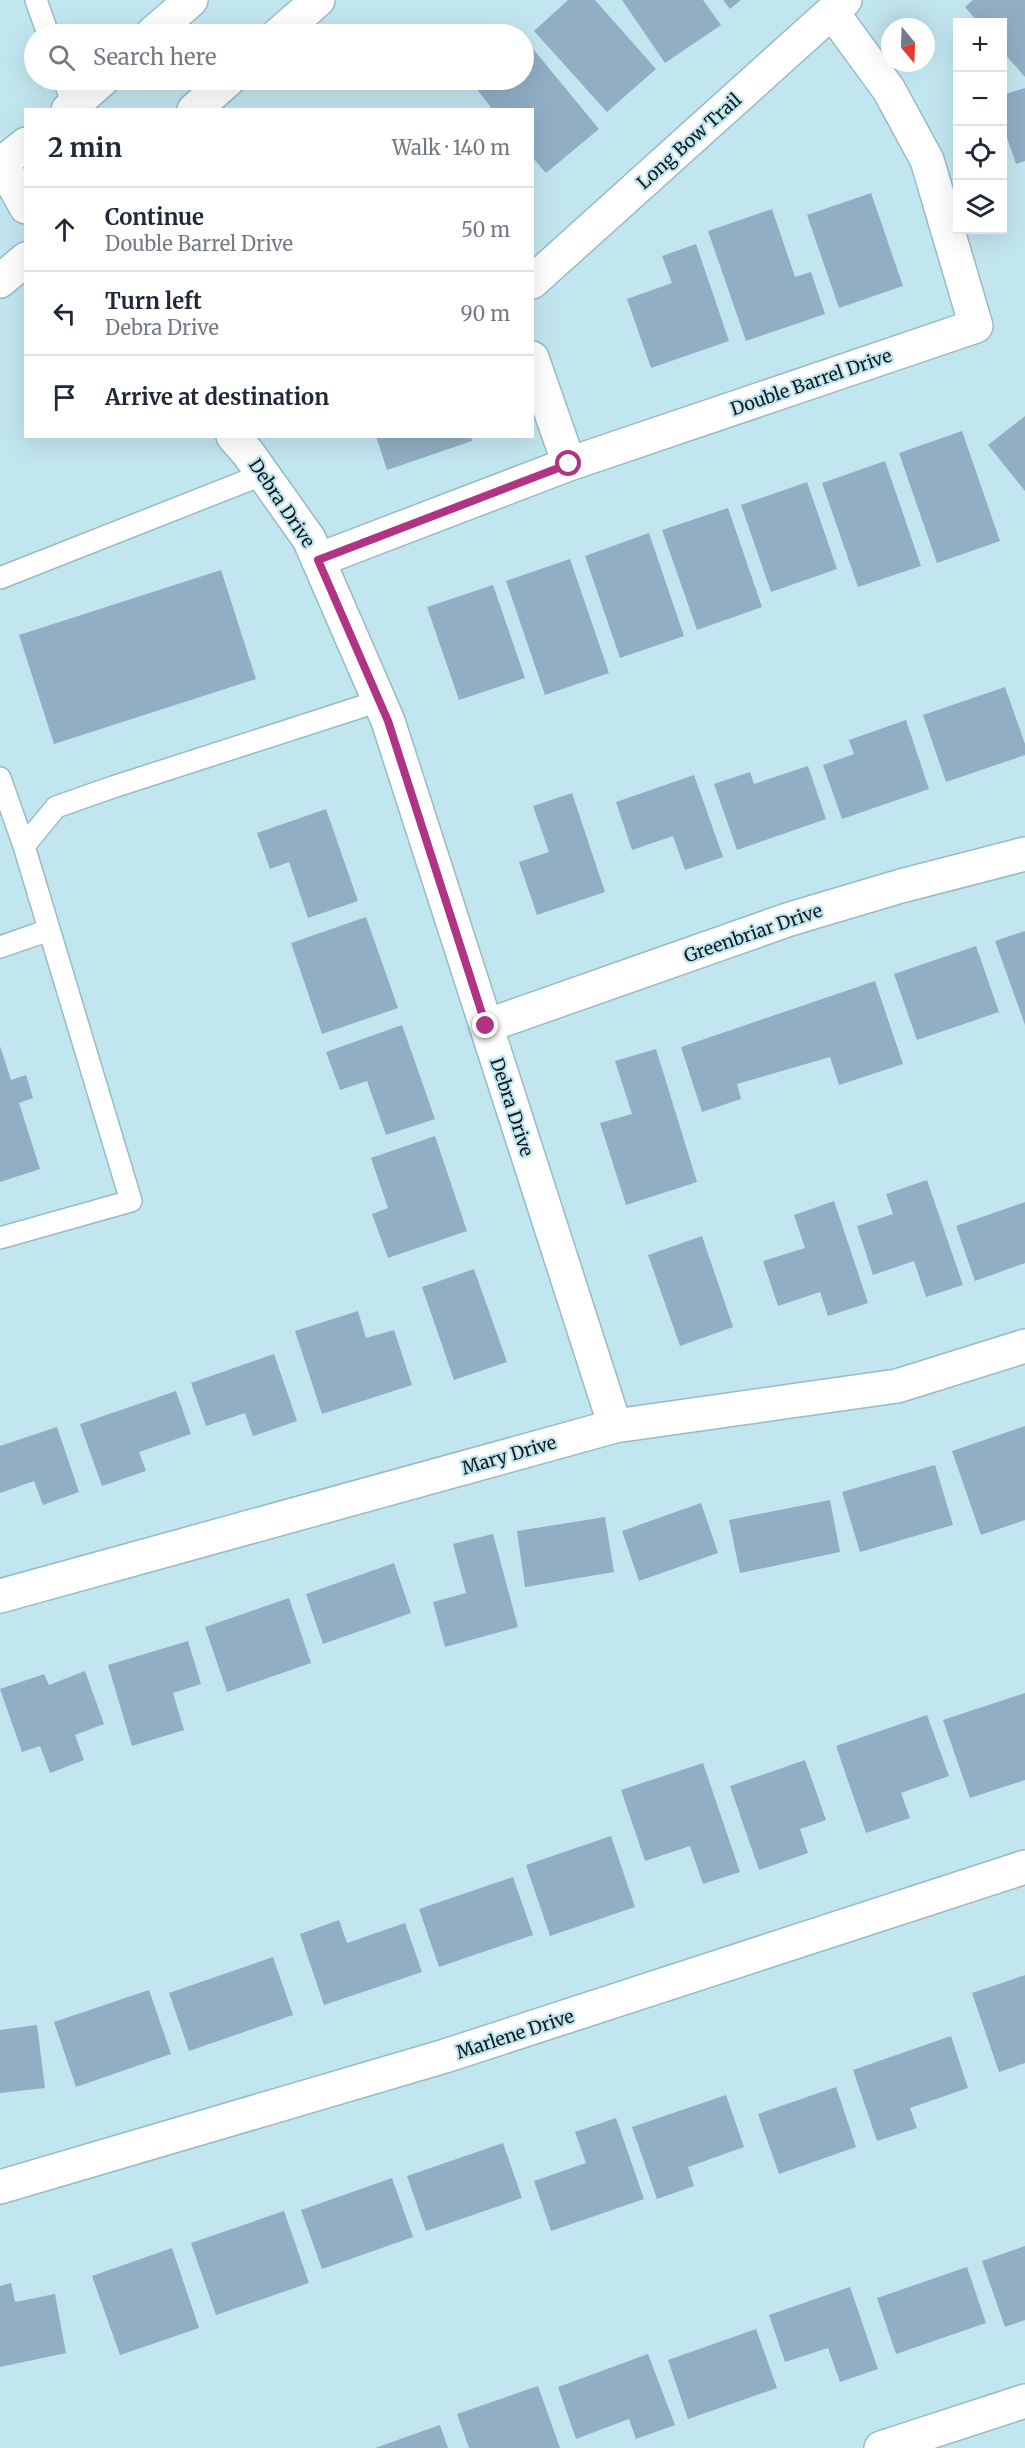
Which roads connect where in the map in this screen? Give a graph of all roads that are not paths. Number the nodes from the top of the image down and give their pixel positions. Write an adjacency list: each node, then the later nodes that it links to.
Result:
1 (36, 0): 5 (lane)
2 (191, 0): 6 (street)
3 (318, 0): 7 (street)
4 (838, 6): 15 (street, Long Bow Trail); 19 (street, Double Barrel Drive)
5 (44, 24)
6 (164, 24)
7 (290, 24)
8 (83, 90): 10 (street)
9 (217, 90): 11 (street)
10 (68, 98)
11 (196, 108)
12 (7, 159): 13 (street)
13 (24, 202)
14 (24, 261): 16 (street)
15 (534, 280)
16 (0, 281)
17 (534, 364): 19 (street)
18 (235, 438): 20 (street, Debra Drive)
19 (569, 464): 21 (street, Double Barrel Drive)
20 (264, 474): 21 (street, Debra Drive); 22 (lane)
21 (318, 560): 23 (street, Debra Drive)
22 (0, 578)
23 (379, 701): 25 (lane); 29 (street, Debra Drive)
24 (0, 778): 25 (lane)
25 (24, 846): 27 (lane)
26 (1025, 854): 29 (street, Greenbriar Drive)
27 (49, 930): 28 (lane); 30 (lane)
28 (0, 947)
29 (486, 1026): 32 (street, Debra Drive)
30 (0, 1238)
31 (1025, 1346): 32 (street, Mary Drive)
32 (615, 1426): 33 (street, Mary Drive)
33 (0, 1596)
34 (1025, 1867): 35 (street, Marlene Drive)
35 (0, 2187)
36 (1025, 2401): 37 (street)
37 (881, 2448)

